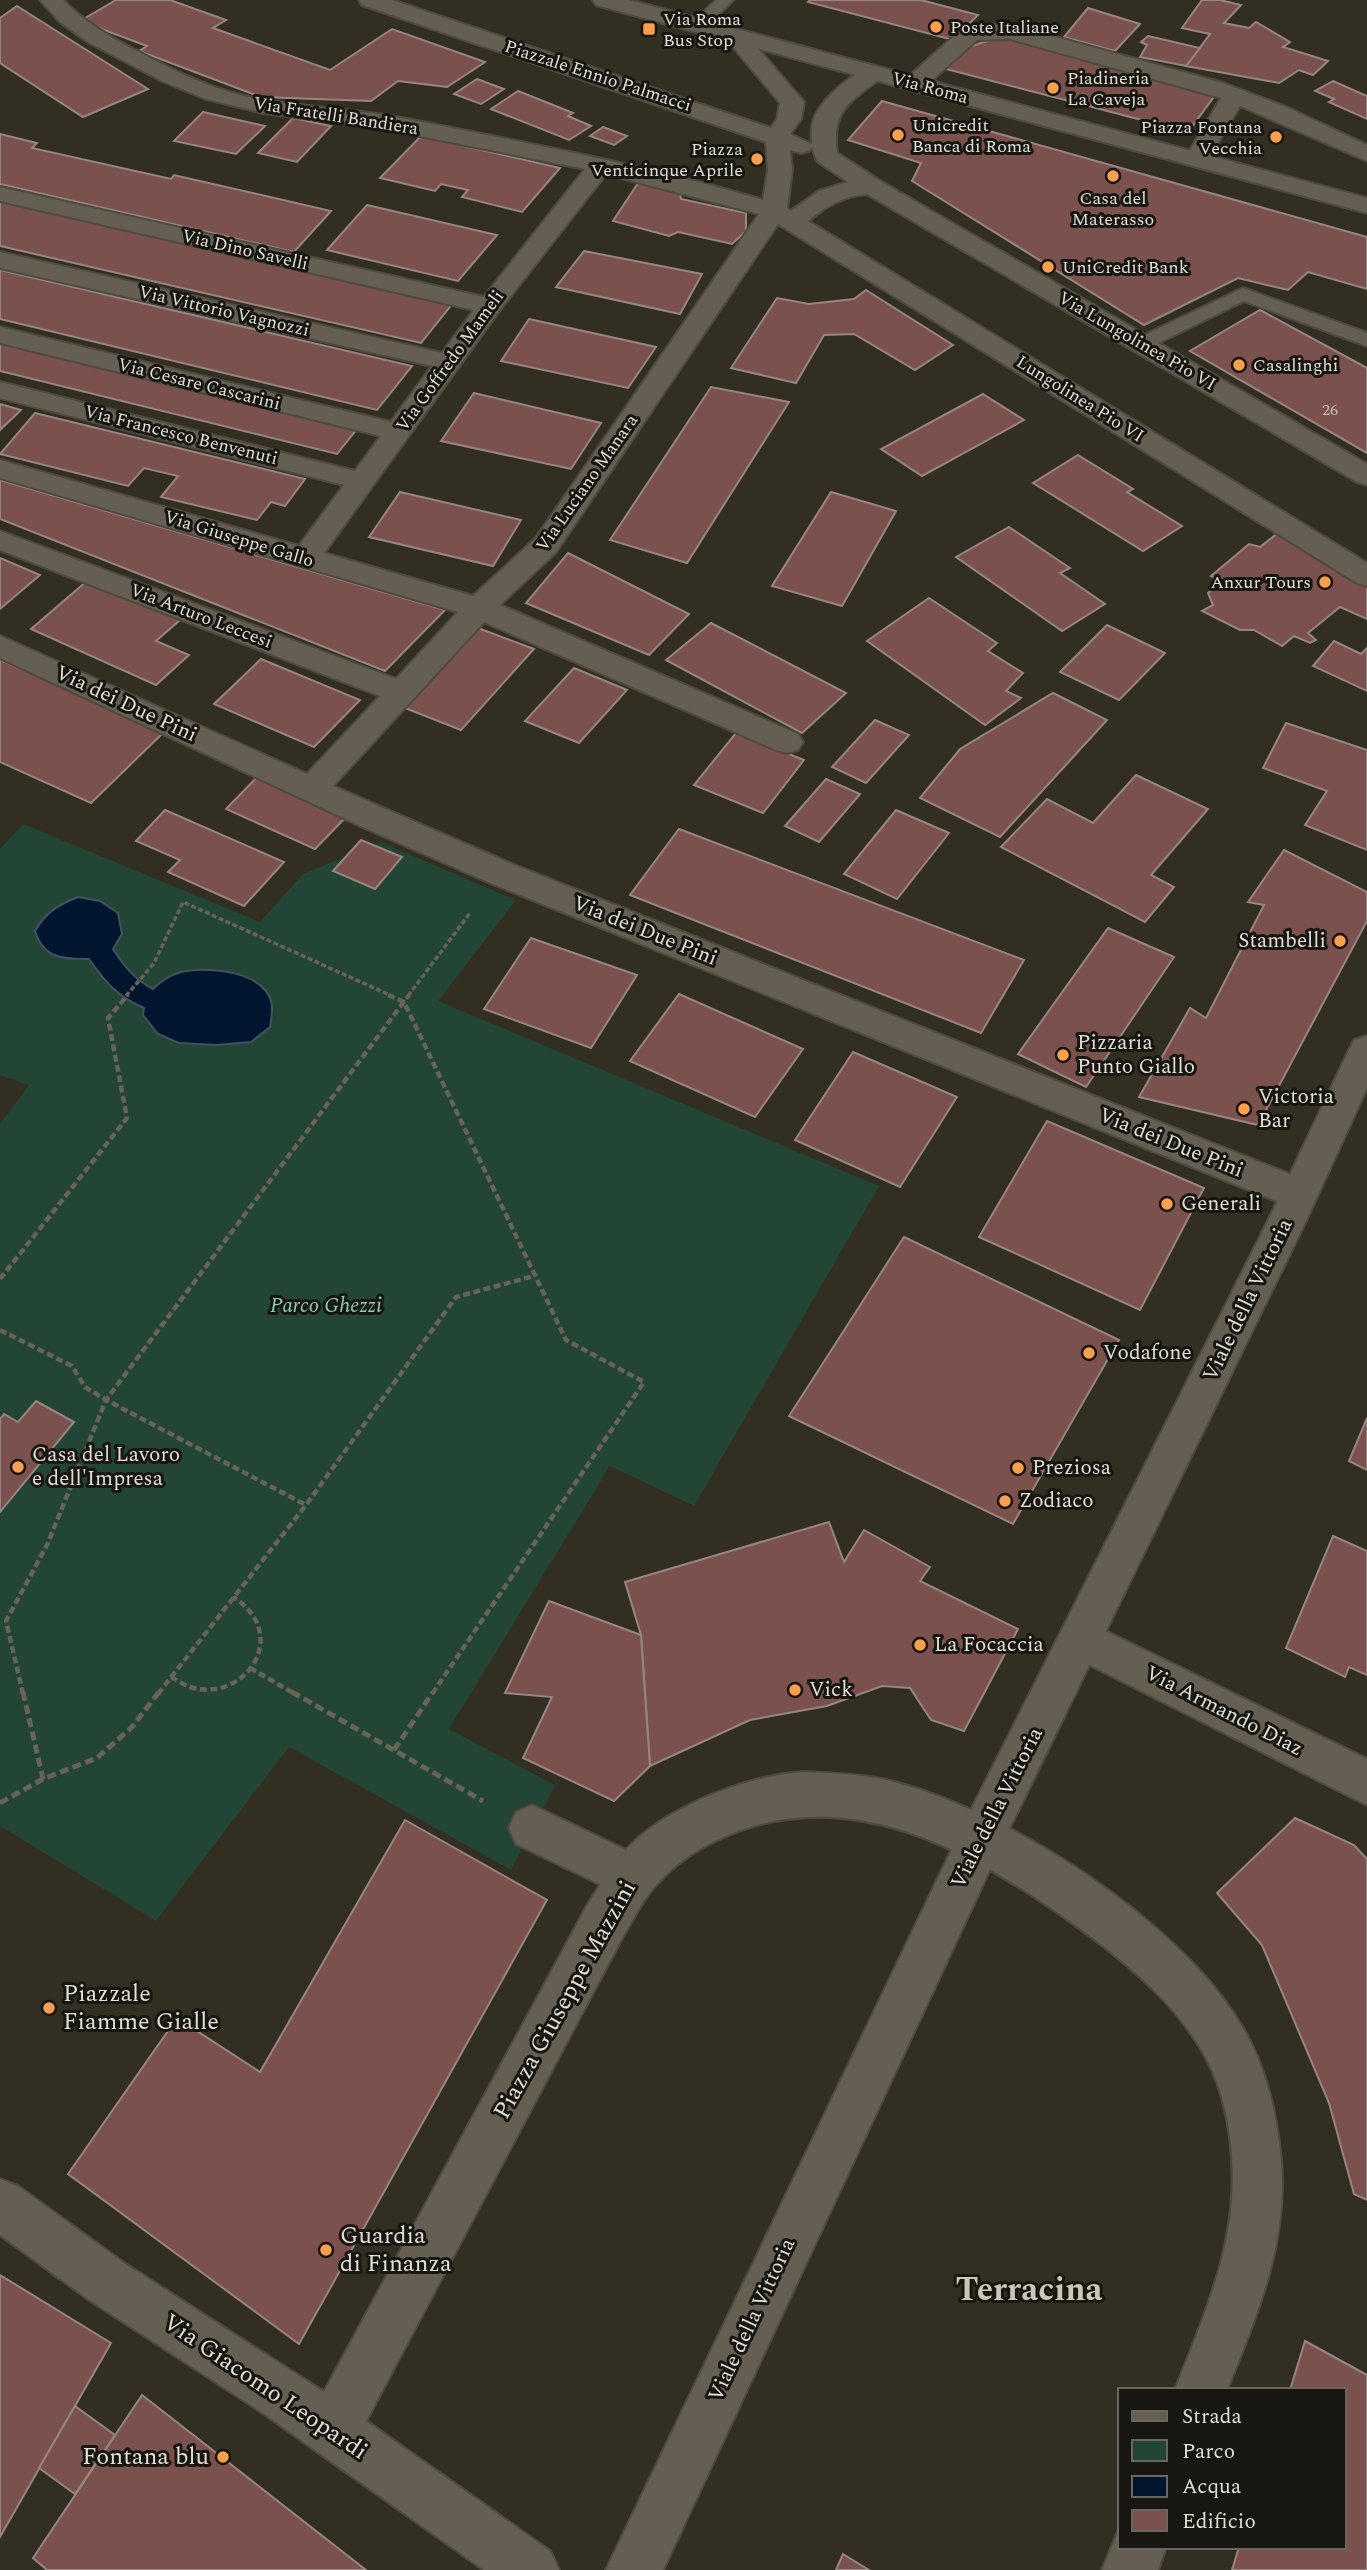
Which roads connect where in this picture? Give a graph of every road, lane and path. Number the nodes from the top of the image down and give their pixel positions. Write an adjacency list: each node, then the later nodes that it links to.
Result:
1 (51, 0): 14 (street, Via Fratelli Bandiera)
2 (370, 0): 10 (street, Piazzale Ennio Palmacci)
3 (604, 0): 5 (street, Via Roma)
4 (725, 0): 5 (lane)
5 (698, 26): 6 (street, Via Roma)
6 (735, 36): 7 (street, Via Roma); 10 (street)
7 (873, 73): 8 (street, Via Roma); 12 (street)
8 (914, 84): 9 (street); 13 (street, Via Roma)
9 (1236, 95): 11 (street); 13 (street)
10 (777, 136): 12 (street, Piazzale Ennio Palmacci); 18 (street)
11 (1367, 154)
12 (825, 156): 15 (street)
13 (1197, 159): 17 (street, Via Roma)
14 (600, 166): 18 (street, Via Fratelli Bandiera); 20 (street, Via Goffredo Mameli)
15 (871, 186): 18 (street); 23 (street, Via Lungolinea Pio VI)
16 (0, 194): 20 (street, Via Dino Savelli)
17 (1367, 206)
18 (783, 217): 32 (street, Lungolinea Pio VI); 33 (street, Via Luciano Manara)
19 (0, 260): 24 (street, Via Vittorio Vagnozzi)
20 (490, 306): 24 (street, Via Goffredo Mameli)
21 (0, 335): 26 (street, Via Cesare Cascarini)
22 (1367, 340): 23 (lane)
23 (1141, 344): 28 (street, Via Lungolinea Pio VI)
24 (449, 362): 26 (street, Via Goffredo Mameli)
25 (0, 390): 29 (street, Via Francesco Benvenuti)
26 (398, 432): 29 (street, Via Goffredo Mameli)
27 (0, 469): 31 (street, Via Giuseppe Gallo)
28 (1367, 476)
29 (362, 481): 31 (street, Via Goffredo Mameli)
30 (0, 540): 35 (street, Via Arturo Leccesi)
31 (304, 559): 33 (street, Via Giuseppe Gallo)
32 (1367, 576)
33 (479, 608): 35 (street, Via Luciano Manara); 36 (street, Via Giuseppe Gallo)
34 (0, 646): 37 (street, Via dei Due Pini)
35 (401, 692): 37 (street, Via Luciano Manara)
36 (786, 741)
37 (311, 790): 38 (street, Via dei Due Pini)
38 (500, 873): 39 (path); 41 (street, Via dei Due Pini)
39 (404, 1002): 42 (path); 43 (path); 45 (path)
40 (1367, 1050): 41 (street, Viale della Vittoria)
41 (1299, 1194): 48 (street, Viale della Vittoria)
42 (534, 1276): 46 (path); 51 (path)
43 (0, 1279)
44 (0, 1330): 45 (path)
45 (106, 1400): 46 (path); 52 (path)
46 (306, 1505): 47 (path)
47 (233, 1597): 49 (path); 50 (path)
48 (1081, 1639): 53 (street, Via Armando Diaz); 56 (street, Viale della Vittoria)
49 (250, 1668): 50 (path); 51 (path)
50 (171, 1677): 52 (path)
51 (394, 1750): 55 (path)
52 (43, 1779): 54 (path)
53 (1367, 1783)
54 (0, 1803)
55 (532, 1828): 57 (street)
56 (981, 1838): 57 (street, Piazza Giuseppe Mazzini); 59 (street, Piazza Giuseppe Mazzini); 63 (street, Viale della Vittoria)
57 (633, 1877): 60 (street, Piazza Giuseppe Mazzini)
58 (0, 2204): 60 (street, Via Giacomo Leopardi)
59 (1202, 2388)
60 (332, 2430): 62 (street, Via Giacomo Leopardi)
61 (1138, 2549): 64 (street)
62 (531, 2570)
63 (634, 2570)
64 (1130, 2570)

